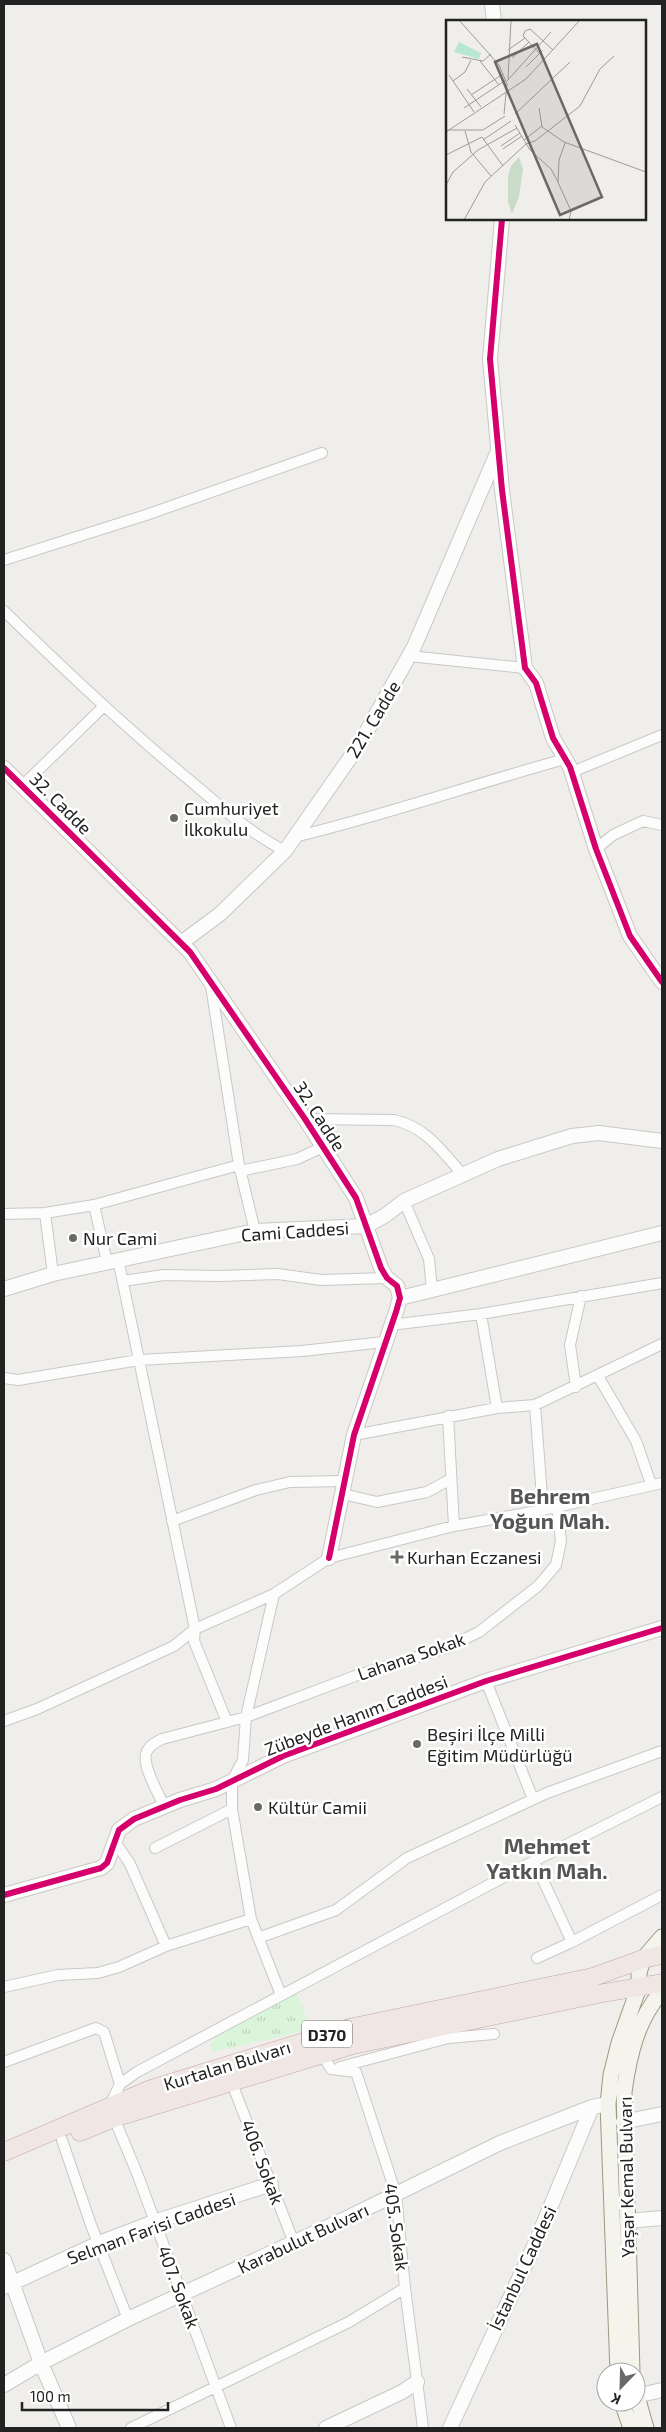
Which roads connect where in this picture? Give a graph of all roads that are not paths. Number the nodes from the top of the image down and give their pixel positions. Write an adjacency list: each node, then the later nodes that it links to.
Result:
1 (492, 4): 2 (street)
2 (494, 20)
3 (502, 220): 4 (street)
4 (498, 450): 8 (street, 221. Cadde); 9 (street)
5 (322, 453): 6 (street)
6 (4, 560)
7 (4, 611): 10 (street)
8 (409, 656): 9 (street); 17 (street, 221. Cadde)
9 (525, 668): 12 (street)
10 (104, 706): 15 (street); 19 (street)
11 (662, 735): 14 (street)
12 (565, 759): 14 (street); 17 (street)
13 (4, 768): 15 (street, 32. Cadde)
14 (572, 772): 18 (street)
15 (22, 786): 20 (street, 32. Cadde)
16 (662, 825): 18 (street)
17 (294, 837): 19 (street, 221. Cadde)
18 (596, 849): 21 (street)
19 (284, 851): 20 (street, 221. Cadde)
20 (181, 943): 22 (street, 32. Cadde)
21 (662, 982)
22 (211, 983): 23 (street, 32. Cadde); 26 (street)
23 (305, 1119): 25 (street, 32. Cadde); 27 (street)
24 (662, 1140): 27 (street, Cami Caddesi)
25 (323, 1147): 26 (street); 32 (street, 32. Cadde)
26 (240, 1168): 29 (street); 33 (street)
27 (463, 1175): 28 (street, Cami Caddesi)
28 (404, 1200): 32 (street, Cami Caddesi); 41 (street)
29 (94, 1205): 30 (street); 35 (street)
30 (45, 1212): 31 (street); 36 (street)
31 (4, 1214)
32 (366, 1226): 33 (street, Cami Caddesi); 37 (street, 32. Cadde)
33 (255, 1231): 35 (street, Cami Caddesi)
34 (662, 1233): 41 (street)
35 (113, 1261): 36 (street, Cami Caddesi); 38 (street)
36 (53, 1274): 40 (street, Cami Caddesi)
37 (387, 1278): 38 (street); 43 (street, 32. Cadde)
38 (123, 1281): 48 (street)
39 (662, 1283): 42 (street)
40 (4, 1289)
41 (432, 1290): 43 (street)
42 (581, 1296): 44 (street); 51 (street)
43 (400, 1298): 45 (street)
44 (482, 1314): 45 (street); 53 (street)
45 (391, 1325): 46 (street)
46 (384, 1342): 48 (street); 55 (street)
47 (662, 1344): 49 (street)
48 (139, 1360): 50 (street); 62 (street)
49 (598, 1376): 51 (street); 58 (street)
50 (4, 1378)
51 (576, 1387): 52 (street)
52 (535, 1406): 53 (street); 61 (street)
53 (497, 1408): 54 (street)
54 (448, 1416): 55 (street); 56 (street)
55 (354, 1435): 59 (street)
56 (451, 1480): 59 (street); 63 (street)
57 (662, 1483): 58 (street)
58 (651, 1484): 60 (street)
59 (344, 1488): 62 (street); 64 (street)
60 (557, 1505): 61 (street); 69 (street, Lahana Sokak)
61 (543, 1510): 63 (street)
62 (172, 1521): 67 (street)
63 (454, 1526): 64 (street)
64 (329, 1558): 65 (street)
65 (274, 1594): 67 (street); 69 (street)
66 (662, 1628): 68 (street, Zübeyde Hanım Caddesi)
67 (195, 1629): 70 (street); 71 (street)
68 (486, 1681): 73 (street, Zübeyde Hanım Caddesi); 75 (street)
69 (246, 1717): 71 (street, Lahana Sokak); 73 (street)
70 (4, 1721)
71 (227, 1722): 76 (street, Lahana Sokak)
72 (662, 1751): 75 (street)
73 (232, 1781): 76 (street, Zübeyde Hanım Caddesi); 77 (street)
74 (662, 1797): 80 (street)
75 (534, 1799): 85 (street)
76 (164, 1806): 78 (street, Zübeyde Hanım Caddesi)
77 (232, 1809): 79 (street); 83 (street)
78 (114, 1840): 81 (street, Zübeyde Hanım Caddesi); 87 (street)
79 (155, 1848)
80 (534, 1861): 86 (street); 95 (street)
81 (4, 1895)
82 (662, 1895): 86 (street)
83 (250, 1920): 85 (street); 87 (street)
84 (662, 1937): 90 (main road)
85 (258, 1938): 95 (street)
86 (572, 1942): 89 (street)
87 (166, 1946): 92 (street)
88 (662, 1956): 90 (highway, Kurtalan Bulvarı / D370)
89 (536, 1958)
90 (643, 1958): 93 (main road, Yaşar Kemal Bulvarı); 103 (highway, Kurtalan Bulvarı / D370)
91 (662, 1983): 93 (highway, Kurtalan Bulvarı / D370)
92 (4, 1987)
93 (639, 1987): 98 (highway, Kurtalan Bulvarı / D370); 101 (main road, Yaşar Kemal Bulvarı)
94 (662, 1991): 105 (main road, Yaşar Kemal Bulvarı)
95 (281, 1995): 100 (street)
96 (494, 2034): 98 (street)
97 (4, 2062): 100 (street)
98 (327, 2062): 99 (highway, Kurtalan Bulvarı / D370); 110 (street, 405. Sokak)
99 (231, 2081): 103 (highway, Kurtalan Bulvarı / D370); 109 (street, 406. Sokak)
100 (120, 2084): 103 (street)
101 (608, 2104): 102 (street, Karabulut Bulvarı); 121 (main road, Yaşar Kemal Bulvarı)
102 (592, 2107): 110 (street, Karabulut Bulvarı); 136 (street, İstanbul Caddesi)
103 (111, 2112): 106 (highway, Kurtalan Bulvarı / D370); 107 (highway, Kurtalan Bulvarı / D370); 113 (street, 407. Sokak)
104 (662, 2114): 105 (street)
105 (623, 2122): 112 (main road, Yaşar Kemal Bulvarı)
106 (62, 2140): 108 (highway, Kurtalan Bulvarı / D370); 114 (street)
107 (4, 2152)
108 (4, 2164)
109 (272, 2184): 113 (street, Selman Farisi Caddesi); 115 (street, 406. Sokak)
110 (396, 2194): 115 (street, Karabulut Bulvarı); 118 (street, 405. Sokak)
111 (662, 2218): 112 (street)
112 (627, 2221): 122 (main road, Yaşar Kemal Bulvarı)
113 (154, 2222): 114 (street, Selman Farisi Caddesi); 119 (street, 407. Sokak)
114 (99, 2243): 117 (street, Selman Farisi Caddesi); 120 (street)
115 (294, 2243): 119 (street, Karabulut Bulvarı)
116 (4, 2260): 117 (street)
117 (8, 2285): 123 (street)
118 (405, 2288): 124 (street, 405. Sokak); 126 (street)
119 (182, 2296): 120 (street, Karabulut Bulvarı); 126 (street, 407. Sokak)
120 (128, 2318): 123 (street, Karabulut Bulvarı)
121 (618, 2362)
122 (632, 2362)
123 (41, 2363): 125 (street, Karabulut Bulvarı); 131 (street)
124 (417, 2382): 134 (street); 135 (street, 405. Sokak)
125 (4, 2385)
126 (216, 2386): 132 (street); 133 (street, 407. Sokak)
127 (662, 2390): 128 (street)
128 (646, 2393)
129 (625, 2412): 137 (main road)
130 (641, 2412): 138 (main road)
131 (70, 2428)
132 (131, 2428)
133 (231, 2428)
134 (326, 2428)
135 (423, 2428)
136 (450, 2428)
137 (631, 2428)
138 (646, 2428)

